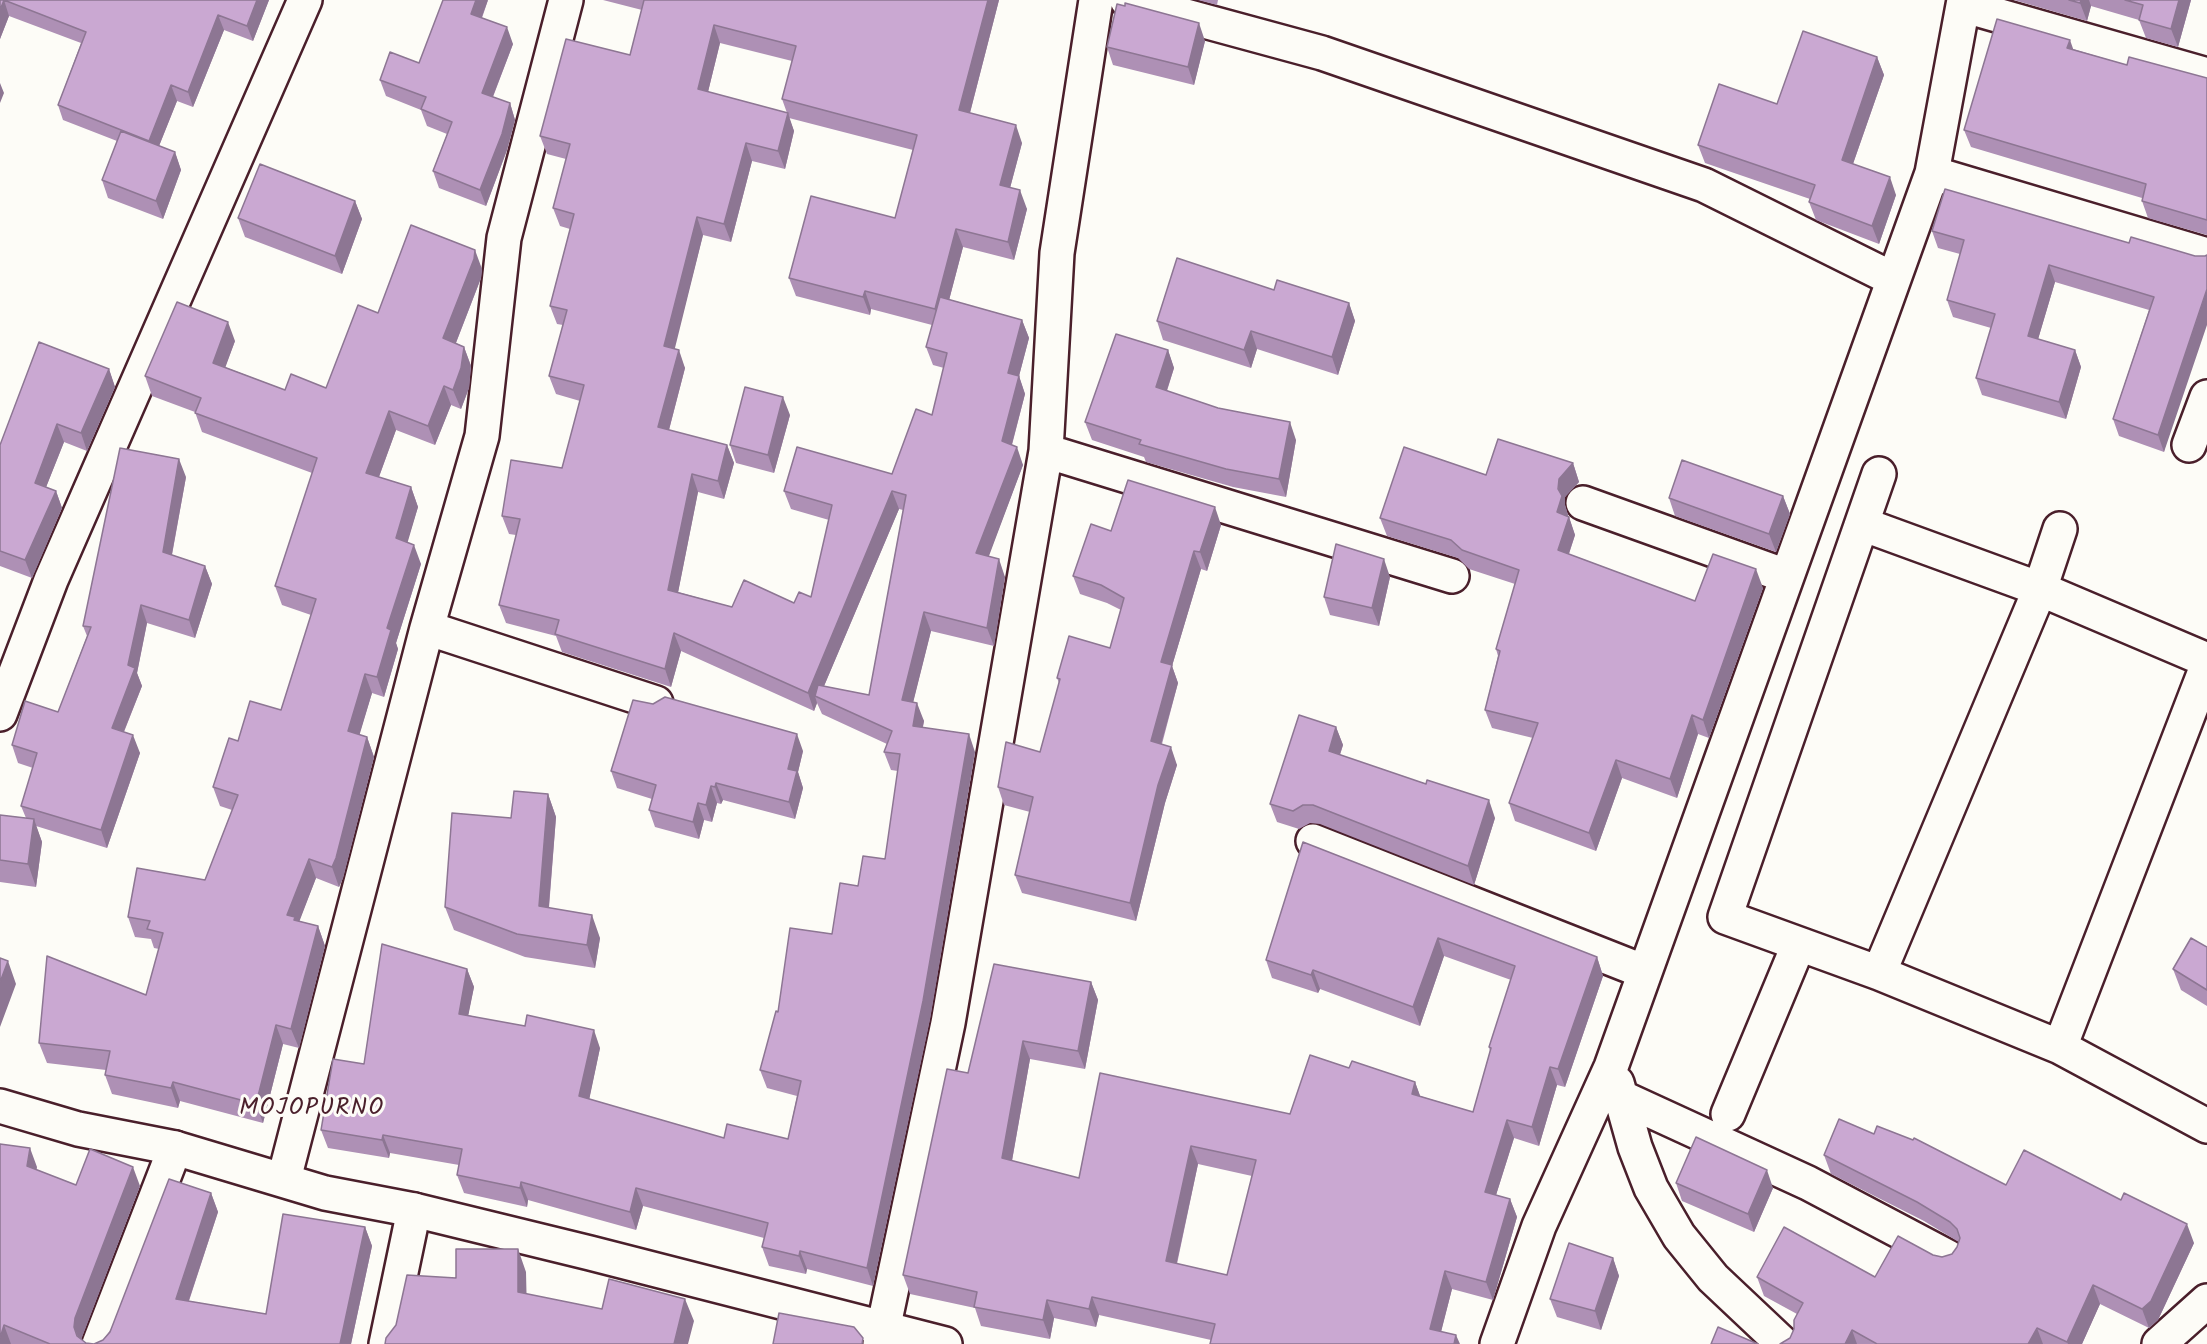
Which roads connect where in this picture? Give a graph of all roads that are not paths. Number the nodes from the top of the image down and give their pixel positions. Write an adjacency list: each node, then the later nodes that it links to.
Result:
1 (305, 0): 24 (street)
2 (566, 0): 20 (street)
3 (1096, 0): 12 (street)
4 (1127, 0): 9 (street)
5 (1965, 3): 6 (street); 7 (street)
6 (2207, 75)
7 (1932, 173): 8 (street); 9 (street)
8 (2207, 255)
9 (1893, 279): 18 (street)
10 (2207, 397): 11 (street)
11 (2189, 445)
12 (1046, 451): 17 (street); 40 (street)
13 (1879, 474): 15 (street)
14 (1583, 503): 18 (street)
15 (1862, 524): 19 (street); 26 (street)
16 (2060, 529): 19 (street)
17 (1452, 576)
18 (1786, 576): 27 (street)
19 (2040, 589): 21 (street); 28 (street)
20 (427, 628): 23 (street); 36 (street)
21 (2207, 660)
22 (2207, 666): 29 (street)
23 (656, 703)
24 (0, 714)
25 (1313, 841): 27 (street)
26 (1798, 946): 28 (street); 33 (street)
27 (1645, 972): 30 (street)
28 (1879, 973): 29 (street)
29 (2060, 1047): 34 (street)
30 (1611, 1067): 31 (street); 44 (street)
31 (1623, 1098): 38 (street); 45 (street)
32 (0, 1106): 35 (street)
33 (1728, 1114)
34 (2207, 1126)
35 (175, 1148): 36 (street); 41 (street)
36 (284, 1179): 37 (street)
37 (414, 1210): 40 (street); 42 (street)
38 (1948, 1257)
39 (2207, 1301): 46 (street)
40 (882, 1336): 43 (street)
41 (99, 1344)
42 (386, 1344)
43 (945, 1344)
44 (1497, 1344)
45 (1783, 1344)
46 (2159, 1344)

